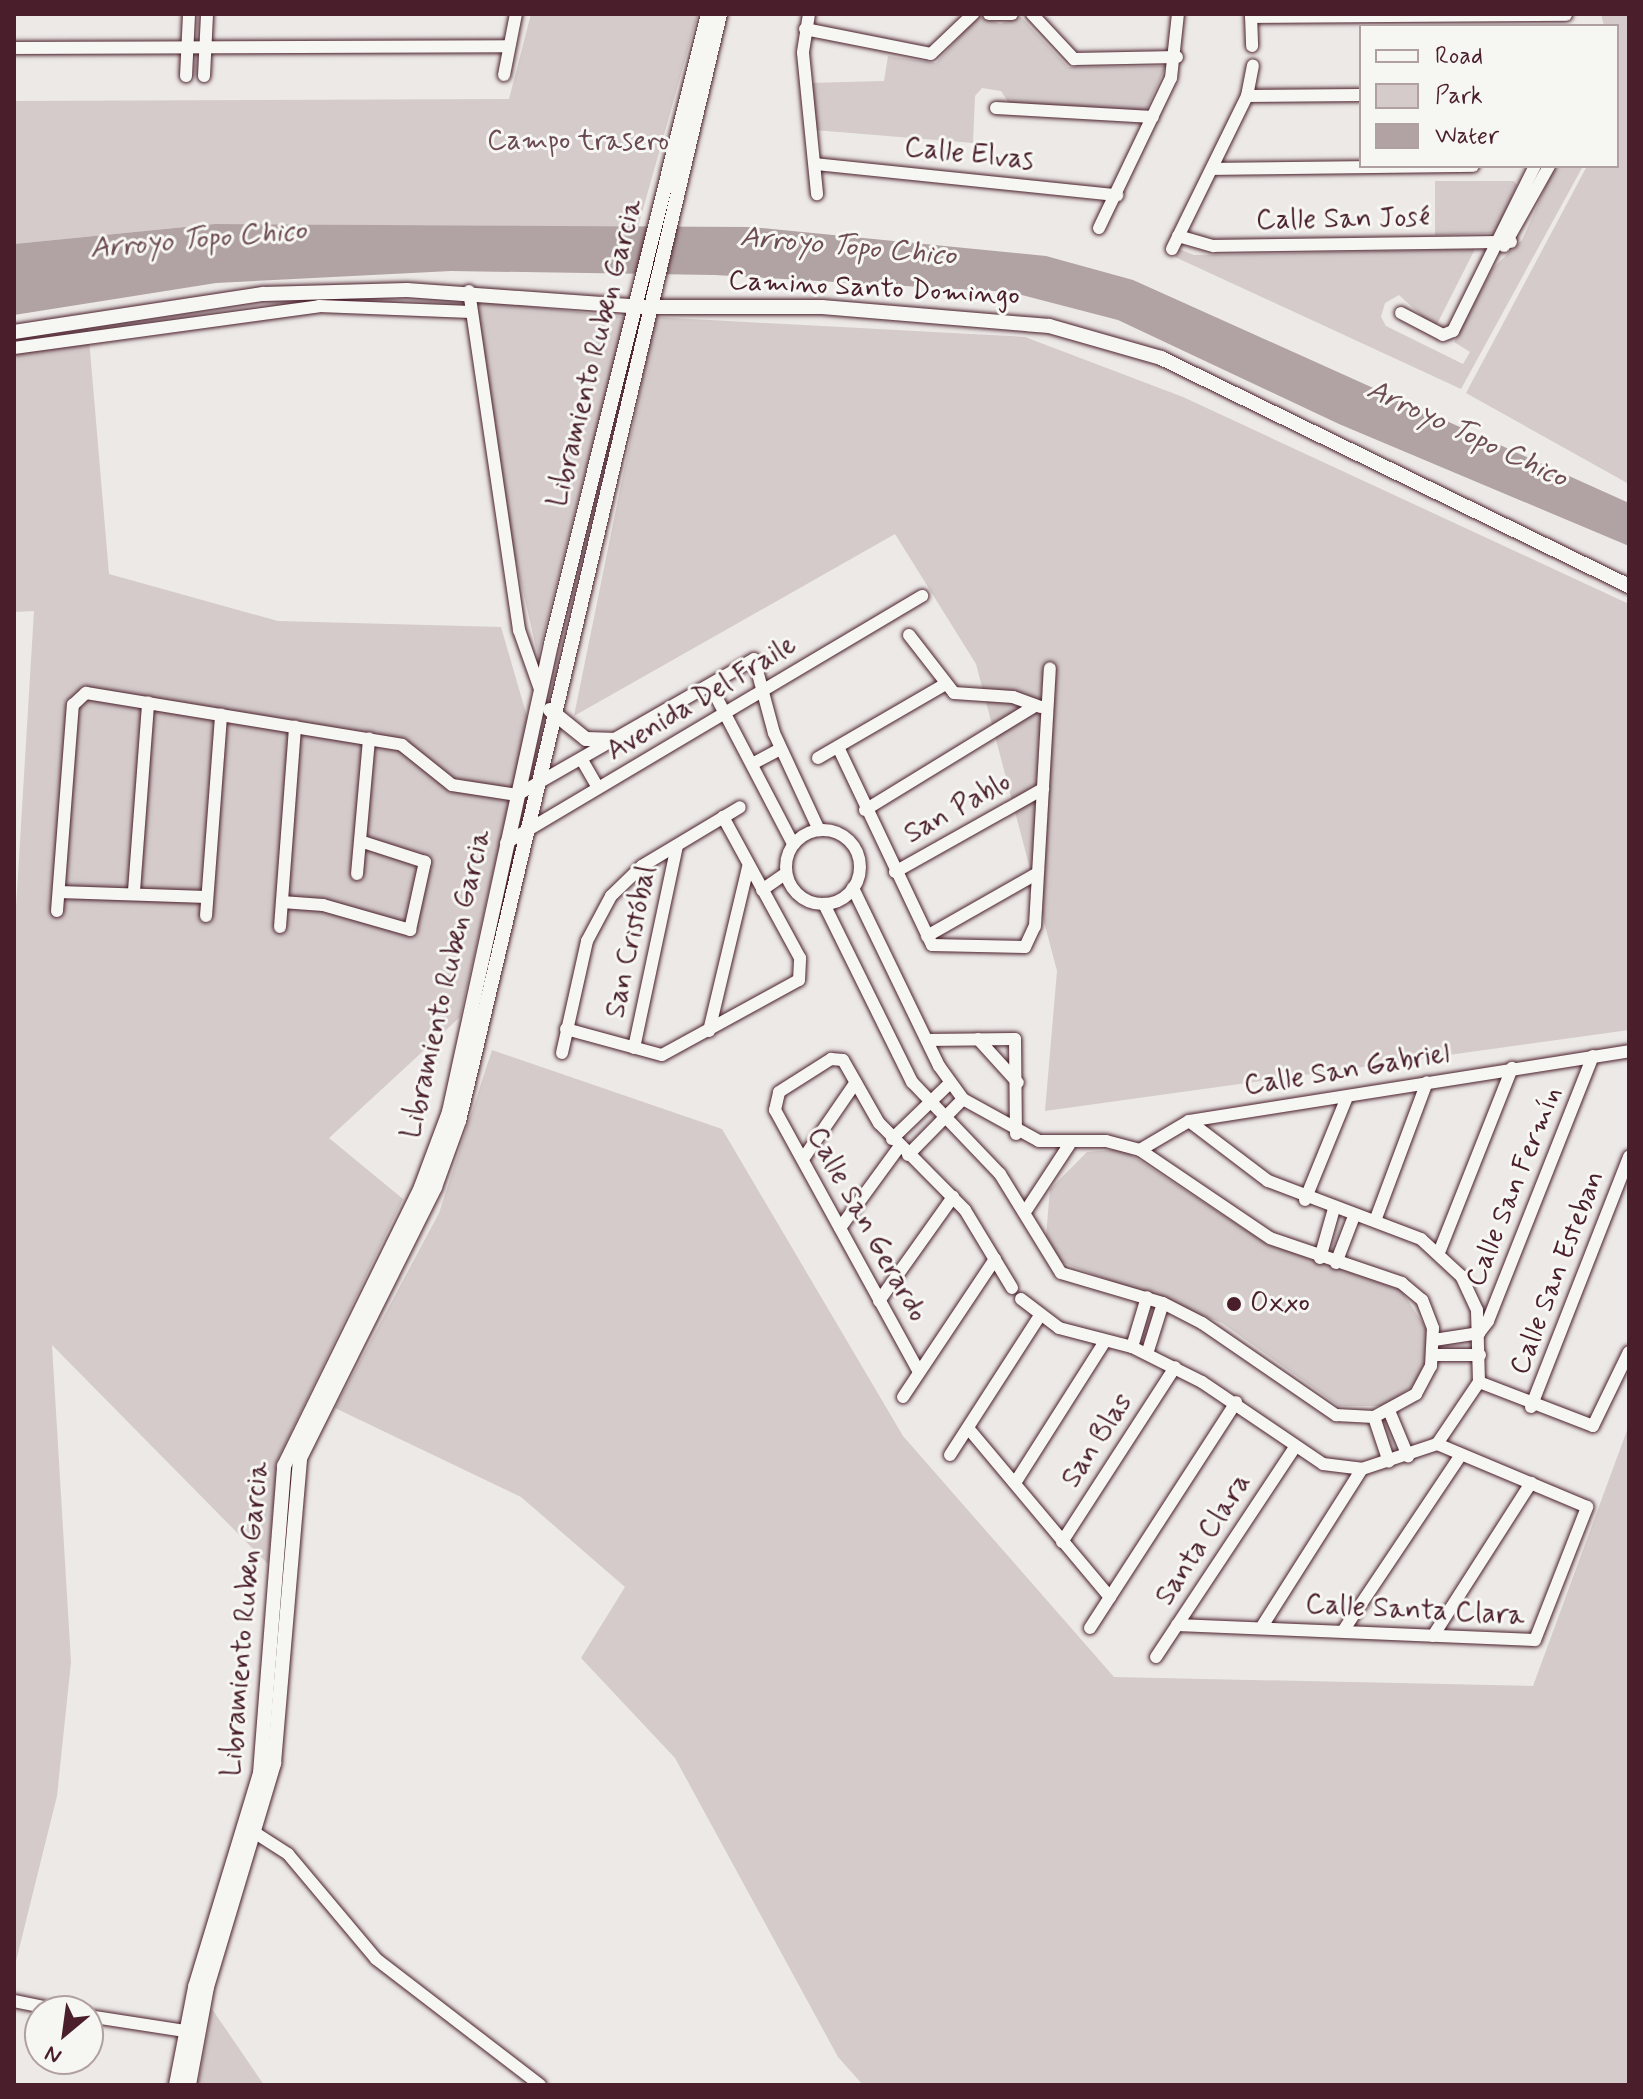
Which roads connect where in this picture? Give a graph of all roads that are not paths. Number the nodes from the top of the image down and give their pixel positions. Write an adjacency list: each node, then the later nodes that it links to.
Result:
1 (189, 14): 18 (street)
2 (207, 14): 19 (street)
3 (516, 14): 15 (street)
4 (708, 14): 35 (street, Libramiento Ruben Garcia)
5 (720, 14): 35 (street, Libramiento Ruben Garcia)
6 (809, 14): 14 (street)
7 (973, 14): 14 (street)
8 (989, 14): 9 (street)
9 (1012, 14)
10 (1032, 14): 20 (street)
11 (1178, 14): 20 (street)
12 (1251, 15): 13 (street); 16 (street)
13 (1559, 17)
14 (805, 29): 29 (street)
15 (509, 46): 19 (street); 22 (street)
16 (1252, 46)
17 (14, 48): 18 (street)
18 (188, 48): 19 (street); 23 (street)
19 (204, 49): 24 (street)
20 (1177, 57): 28 (street)
21 (1253, 66): 26 (street)
22 (504, 75)
23 (186, 76)
24 (204, 76)
25 (1359, 95): 26 (street)
26 (1247, 96): 32 (street)
27 (996, 108): 28 (street)
28 (1153, 117): 34 (street)
29 (815, 164): 33 (street); 34 (street, Calle Elvas)
30 (1359, 167): 32 (street)
31 (1542, 168): 38 (street)
32 (1212, 169): 37 (street)
33 (817, 194)
34 (1117, 195): 36 (street)
35 (662, 221): 42 (street, Libramiento Ruben Garcia)
36 (1099, 228)
37 (1178, 236): 38 (street, Calle San José); 39 (street)
38 (1504, 244): 44 (street)
39 (1172, 249)
40 (469, 291): 41 (street, Camino Santo Domingo); 42 (street, Camino Santo Domingo); 43 (street)
41 (211, 301): 45 (street); 46 (street, Camino Santo Domingo)
42 (645, 307): 48 (street, Camino Santo Domingo); 54 (street, Libramiento Ruben Garcia); 59 (street, Libramiento Ruben Garcia)
43 (471, 312): 45 (street); 54 (street)
44 (1401, 313)
45 (209, 325): 47 (street)
46 (14, 332)
47 (14, 348)
48 (1629, 586)
49 (922, 596): 55 (street, Avenida Del Fraile)
50 (909, 635): 53 (street)
51 (1050, 668): 58 (street)
52 (710, 685): 55 (street, Avenida Del Fraile); 60 (street); 64 (street, Avenida Del Fraile)
53 (942, 686): 57 (street); 65 (street)
54 (541, 692): 73 (street, Libramiento Ruben Garcia)
55 (761, 693): 60 (street, Avenida Del Fraile); 66 (street)
56 (148, 703): 61 (street); 94 (street); 95 (street)
57 (1033, 707): 58 (street); 75 (street)
58 (1049, 708): 72 (street)
59 (550, 710): 64 (street); 70 (street, Libramiento Ruben Garcia)
60 (725, 714): 69 (street); 71 (street, Avenida Del Fraile)
61 (221, 715): 62 (street); 96 (street)
62 (295, 727): 63 (street); 97 (street)
63 (369, 739): 73 (street); 80 (street)
64 (617, 740): 68 (street, Avenida Del Fraile)
65 (838, 747): 67 (street); 75 (street)
66 (780, 749): 69 (street); 77 (street)
67 (818, 758)
68 (582, 760): 70 (street, Avenida Del Fraile); 71 (street)
69 (754, 763): 82 (street)
70 (532, 788): 73 (street, Avenida Del Fraile); 79 (street, Libramiento Ruben Garcia)
71 (598, 788): 79 (street, Avenida Del Fraile)
72 (1043, 789): 87 (street, San Pablo); 90 (street)
73 (517, 795): 81 (street, Libramiento Ruben Garcia)
74 (740, 807): 76 (street)
75 (865, 810): 78 (street)
76 (723, 817): 83 (street); 86 (street)
77 (819, 830): 82 (street); 84 (street)
78 (875, 832): 84 (street); 85 (street)
79 (523, 833): 81 (street, Avenida Del Fraile); 180 (street, Libramiento Ruben Garcia)
80 (360, 841): 89 (street); 97 (street)
81 (506, 843): 180 (street, Libramiento Ruben Garcia)
82 (793, 844): 88 (street)
83 (677, 846): 104 (street); 108 (street, San Cristóbal)
84 (855, 850): 85 (street); 91 (street)
85 (885, 851): 87 (street)
86 (748, 867): 92 (street); 105 (street)
87 (895, 872): 103 (street)
88 (786, 873): 92 (street); 93 (street)
89 (357, 874)
90 (1036, 874): 103 (street); 103 (street)
91 (853, 888): 99 (street); 107 (street)
92 (762, 890): 98 (street)
93 (793, 890): 98 (street); 99 (street)
94 (134, 891): 95 (street); 96 (street)
95 (59, 892): 100 (street)
96 (207, 897): 101 (street)
97 (282, 902): 102 (street)
98 (770, 904): 105 (street)
99 (824, 904): 120 (street)
100 (57, 911)
101 (206, 916)
102 (280, 927)
103 (927, 936)
104 (566, 1029): 108 (street); 110 (street)
105 (709, 1031): 108 (street)
106 (978, 1039): 107 (street); 117 (street); 117 (street)
107 (927, 1040): 116 (street)
108 (634, 1048)
109 (1629, 1051): 111 (street, Calle San Fermín)
110 (562, 1053)
111 (1593, 1056): 112 (street, Calle San Fermín); 146 (street, Calle San Fermín)
112 (1549, 1062): 113 (street, Calle San Gabriel)
113 (1512, 1068): 115 (street, Calle San Gabriel); 136 (street)
114 (856, 1082): 125 (street); 128 (street); 128 (street, Calle San Gerardo)
115 (1427, 1082): 118 (street, Calle San Gabriel); 134 (street)
116 (950, 1083): 119 (street); 120 (street)
117 (1018, 1083): 123 (street)
118 (1347, 1097): 122 (street, Calle San Gabriel); 130 (street)
119 (963, 1099): 121 (street); 123 (street)
120 (927, 1105): 121 (street); 125 (street)
121 (943, 1121): 125 (street); 131 (street)
122 (1189, 1121): 126 (street, Calle San Gabriel); 130 (street)
123 (1016, 1134): 124 (street)
124 (1069, 1145): 126 (street); 131 (street)
125 (900, 1147): 129 (street); 135 (street)
126 (1140, 1150): 137 (street)
127 (1629, 1157): 159 (street, Calle San Esteban)
128 (803, 1159): 135 (street, Calle San Gerardo)
129 (953, 1197): 138 (street); 143 (street)
130 (1305, 1200): 132 (street)
131 (1027, 1209): 141 (street)
132 (1333, 1212): 133 (street); 137 (street)
133 (1354, 1216): 134 (street); 139 (street)
134 (1375, 1221): 136 (street)
135 (840, 1228): 143 (street, Calle San Gerardo)
136 (1440, 1250): 146 (street, Calle San Fermín)
137 (1320, 1258): 139 (street)
138 (995, 1259): 140 (street); 155 (street)
139 (1336, 1263): 147 (street)
140 (1012, 1288)
141 (1147, 1297): 144 (street); 149 (street)
142 (1021, 1299): 145 (street)
143 (879, 1301): 155 (street, Calle San Gerardo)
144 (1163, 1303): 151 (street); 161 (street)
145 (1039, 1317): 148 (street); 162 (street)
146 (1479, 1333): 147 (street); 153 (street, Calle San Fermín)
147 (1434, 1340): 152 (street)
148 (1104, 1343): 149 (street); 170 (street)
149 (1132, 1347): 151 (street)
150 (1629, 1352): 159 (street)
151 (1147, 1354): 154 (street)
152 (1433, 1355): 153 (street); 160 (street)
153 (1480, 1355): 156 (street, Calle San Fermín)
154 (1175, 1367): 158 (street); 172 (street, San Blas)
155 (919, 1372): 157 (street)
156 (1479, 1382): 159 (street); 163 (street, Calle San Fermín)
157 (903, 1397)
158 (1236, 1402): 164 (street); 173 (street)
159 (1531, 1407)
160 (1390, 1413): 161 (street); 167 (street)
161 (1374, 1417): 168 (street)
162 (968, 1428): 165 (street); 170 (street)
163 (1437, 1444): 166 (street, Calle Santa Clara); 167 (street)
164 (1293, 1450): 169 (street); 174 (street, Santa Clara)
165 (950, 1455)
166 (1461, 1455): 171 (street, Calle Santa Clara); 177 (street)
167 (1408, 1456): 168 (street)
168 (1389, 1462): 169 (street)
169 (1362, 1469): 176 (street)
170 (1015, 1483): 172 (street)
171 (1531, 1483): 178 (street); 178 (street, Calle Santa Clara)
172 (1062, 1542): 173 (street)
173 (1110, 1597): 175 (street)
174 (1177, 1625): 176 (street, Calle Santa Clara); 179 (street, Santa Clara)
175 (1090, 1628)
176 (1261, 1628): 177 (street, Calle Santa Clara)
177 (1343, 1631): 178 (street, Calle Santa Clara)
178 (1433, 1636)
179 (1156, 1657)
180 (252, 1829): 182 (street, Libramiento Ruben Garcia); 184 (street, Libramiento Ruben Garcia); 185 (street)
181 (104, 2018): 182 (street)
182 (185, 2031): 183 (street, Libramiento Ruben Garcia)
183 (176, 2085)
184 (189, 2085)
185 (540, 2085)

